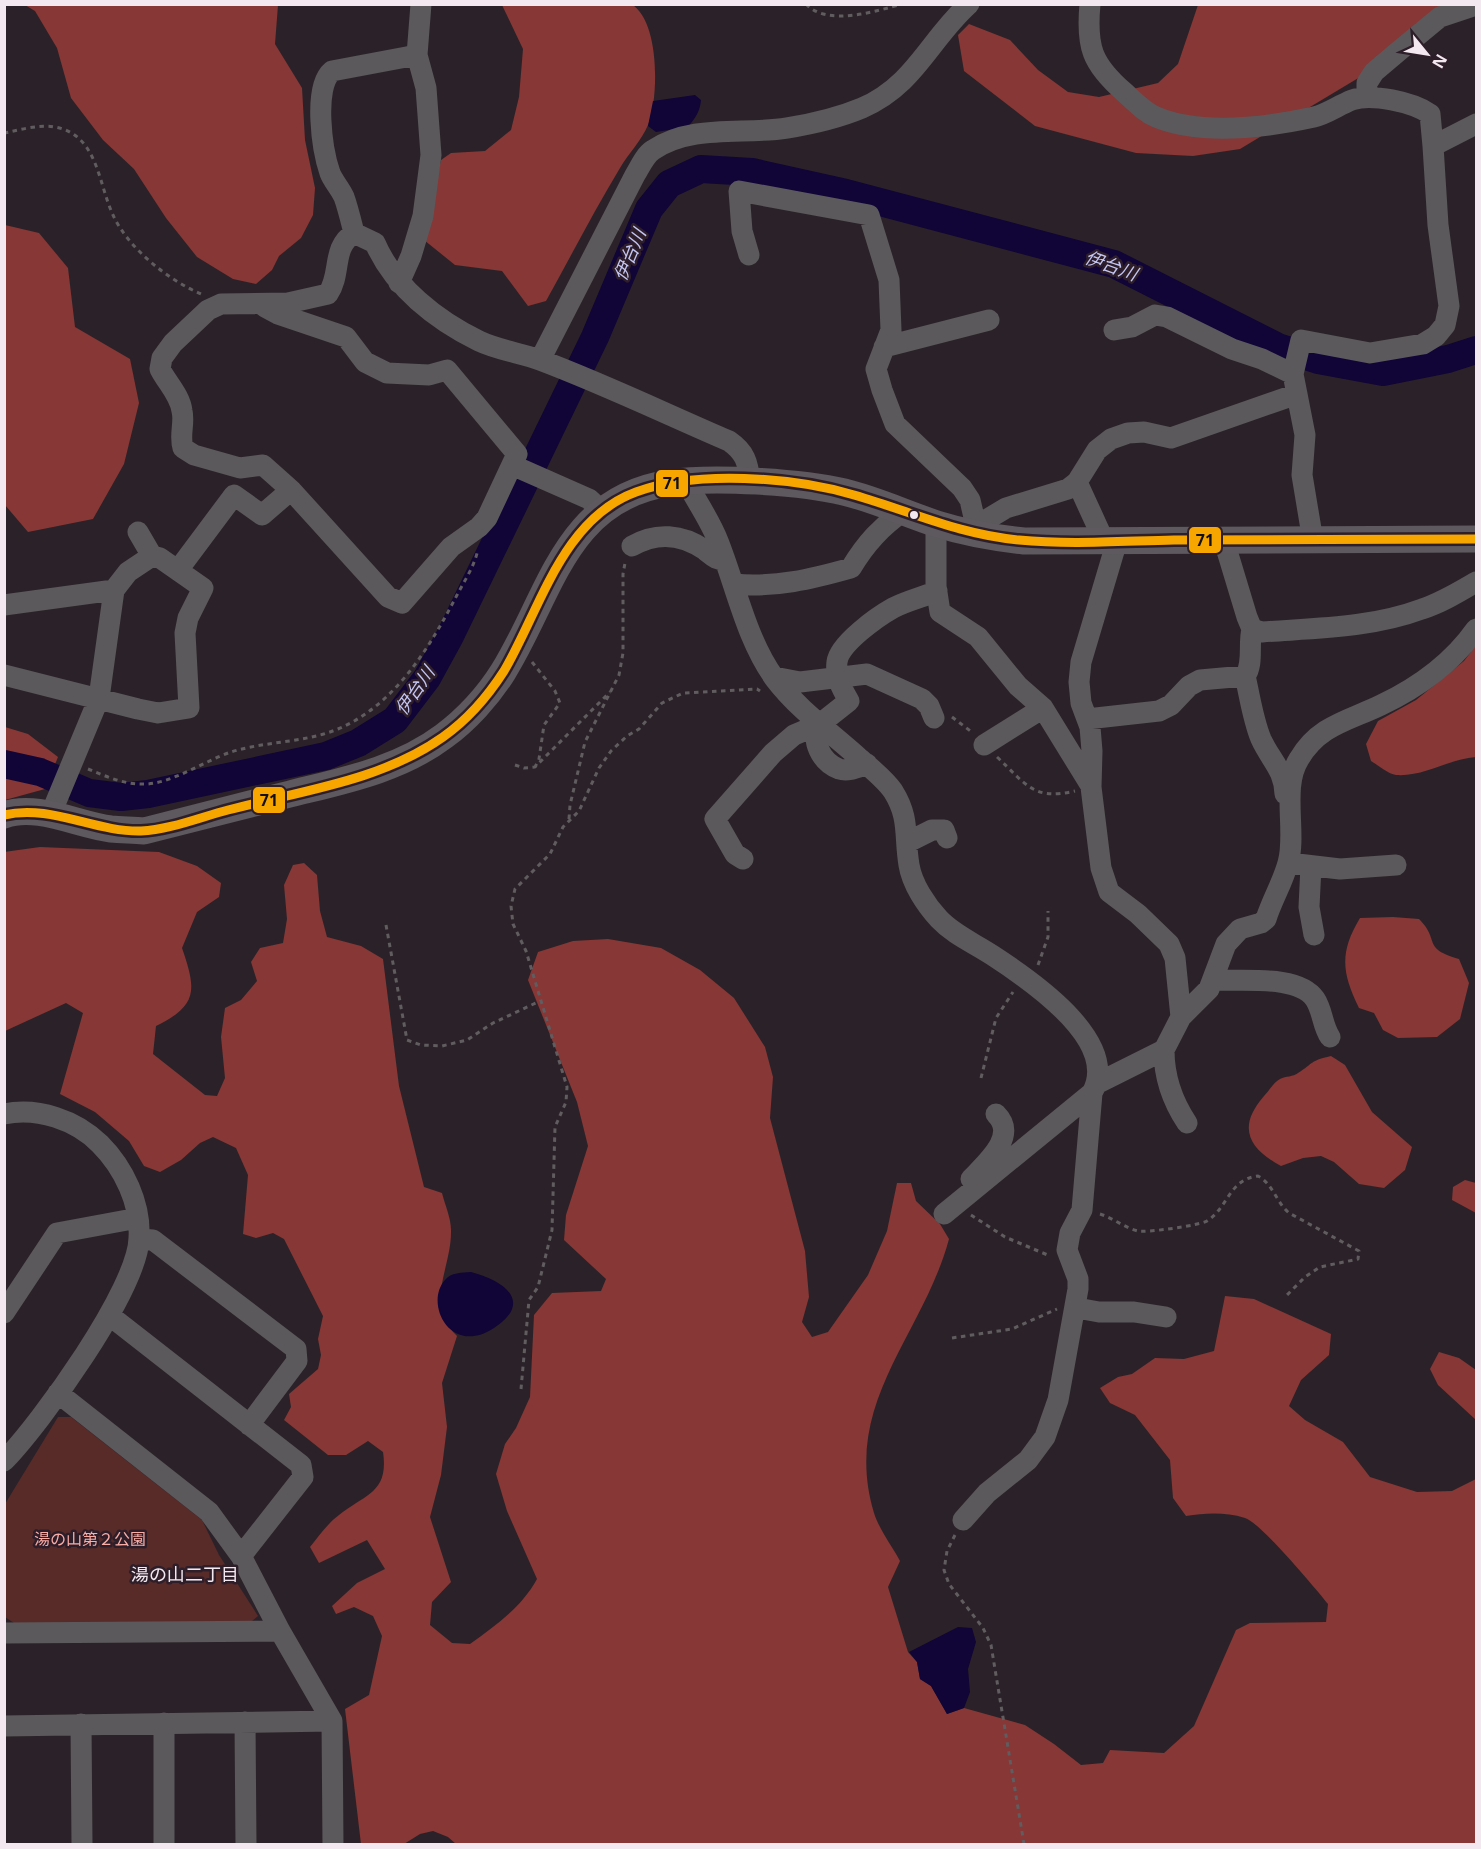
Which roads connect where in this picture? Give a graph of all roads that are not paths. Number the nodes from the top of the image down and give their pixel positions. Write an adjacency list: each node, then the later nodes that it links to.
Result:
1 (421, 4): 5 (street)
2 (969, 4): 16 (street)
3 (1090, 4): 6 (street)
4 (1476, 5): 6 (street)
5 (417, 55): 9 (street); 11 (street)
6 (1367, 96): 8 (street)
7 (1476, 124): 8 (street)
8 (1433, 146): 17 (street)
9 (354, 233): 11 (street); 12 (street)
10 (749, 255): 15 (street)
11 (399, 283): 16 (street)
12 (258, 303): 18 (street); 22 (street)
13 (988, 320): 15 (street)
14 (1114, 330): 17 (street)
15 (884, 347): 26 (street)
16 (540, 360): 20 (street)
17 (1295, 378): 21 (street); 31 (street)
18 (514, 466): 22 (street); 23 (street)
19 (686, 481): 20 (main road); 23 (main road); 34 (street)
20 (750, 482): 24 (main road)
21 (1077, 482): 26 (street); 29 (street)
22 (291, 490): 35 (street)
23 (601, 510): 54 (main road)
24 (905, 510): 25 (main road); 37 (street)
25 (936, 524): 26 (main road); 39 (street)
26 (975, 529): 29 (main road)
27 (138, 532): 33 (street)
28 (1476, 539): 31 (main road)
29 (1110, 541): 30 (main road); 50 (street)
30 (1224, 541): 31 (main road); 41 (street)
31 (1313, 541)
32 (632, 546): 34 (street)
33 (152, 556): 35 (street); 38 (street)
34 (725, 560): 37 (street)
35 (178, 570): 47 (street)
36 (1476, 582): 41 (street)
37 (734, 584): 46 (street)
38 (114, 590): 40 (street); 47 (street)
39 (937, 591): 45 (street); 48 (street)
40 (4, 605)
41 (1252, 629): 44 (street)
42 (1476, 629): 55 (street)
43 (4, 675): 47 (street)
44 (1245, 676): 50 (street); 55 (street)
45 (838, 677): 46 (street); 49 (street); 51 (street)
46 (770, 686): 51 (street)
47 (99, 698): 54 (street)
48 (1043, 708): 52 (street); 53 (street)
49 (932, 712)
50 (1087, 719): 53 (street)
51 (820, 723): 58 (street); 59 (street)
52 (984, 745)
53 (1091, 787): 65 (street)
54 (54, 806): 56 (main road)
55 (1291, 810): 60 (street)
56 (4, 815)
57 (947, 837): 58 (street)
58 (908, 842): 68 (street)
59 (743, 859)
60 (1288, 863): 61 (street); 64 (street)
61 (1311, 866): 62 (street); 63 (street)
62 (1396, 866)
63 (1314, 935)
64 (1213, 980): 65 (street); 66 (street)
65 (1181, 1017): 67 (street)
66 (1330, 1038)
67 (1164, 1050): 68 (street); 71 (street)
68 (1095, 1088): 70 (street); 73 (street)
69 (4, 1114): 72 (street)
70 (996, 1114)
71 (1187, 1123)
72 (139, 1229): 74 (street); 75 (street); 78 (street)
73 (1077, 1308): 76 (street); 80 (street)
74 (4, 1313)
75 (109, 1315): 77 (street); 78 (street)
76 (1166, 1317)
77 (58, 1393): 79 (street); 81 (street)
78 (249, 1425): 81 (street)
79 (4, 1461)
80 (963, 1520)
81 (241, 1556): 82 (street)
82 (280, 1631): 83 (street); 84 (street)
83 (4, 1633)
84 (332, 1721): 85 (street); 92 (street)
85 (245, 1722): 86 (street); 91 (street)
86 (164, 1723): 87 (street); 90 (street)
87 (81, 1724): 88 (street); 89 (street)
88 (4, 1726)
89 (82, 1845)
90 (164, 1845)
91 (246, 1845)
92 (333, 1845)

